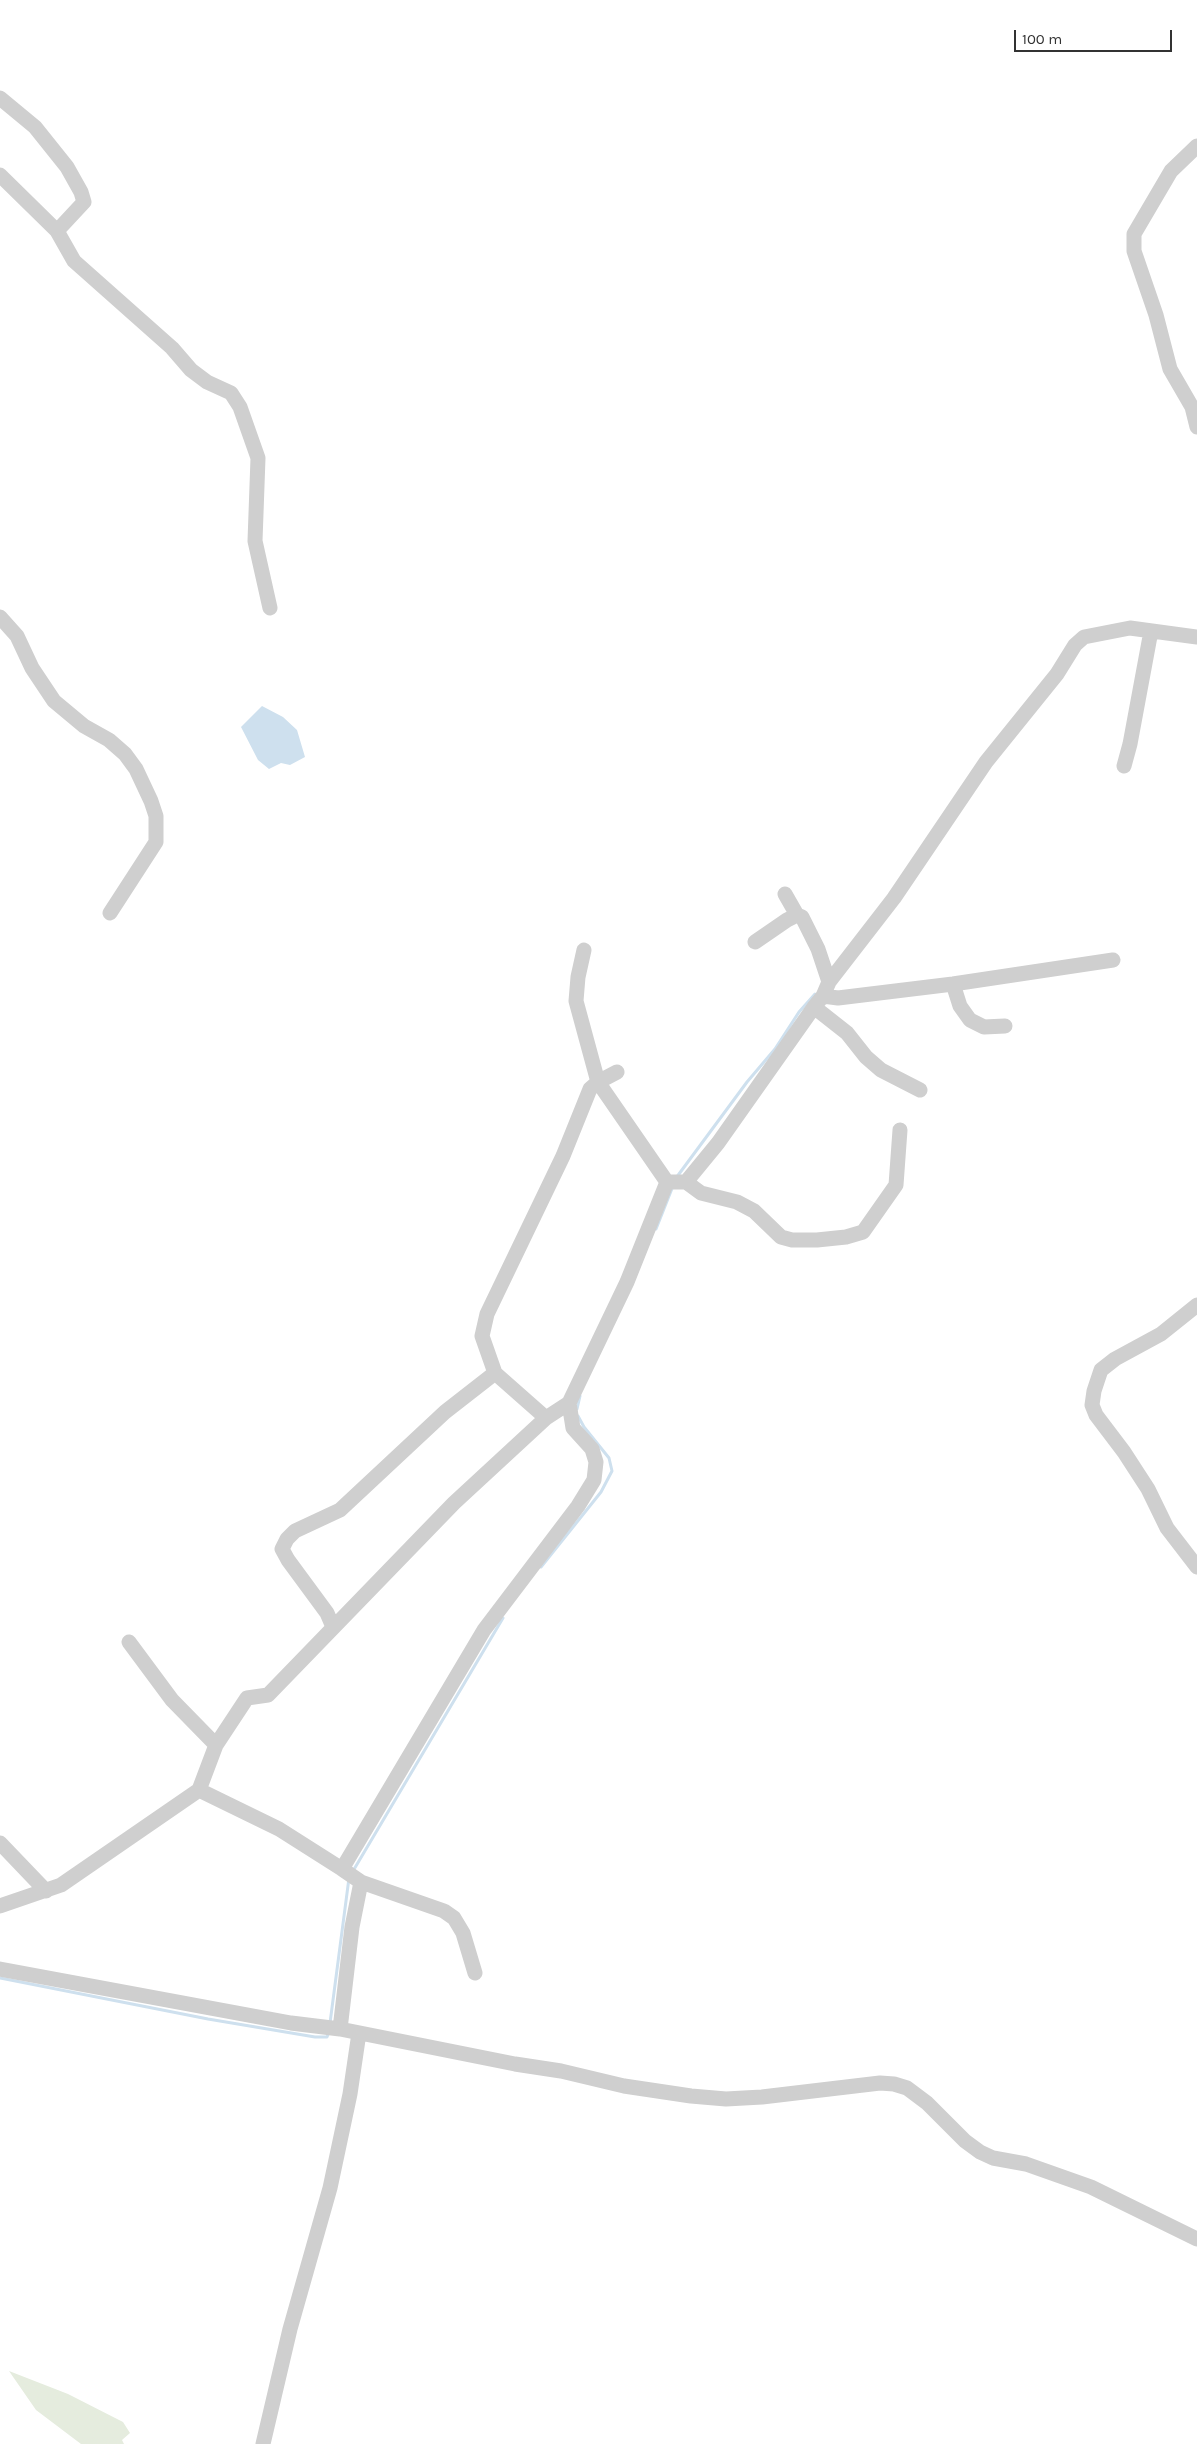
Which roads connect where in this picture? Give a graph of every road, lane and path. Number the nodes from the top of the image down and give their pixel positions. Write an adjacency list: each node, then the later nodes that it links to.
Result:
1 (0, 98): 4 (street)
2 (1197, 146): 5 (street)
3 (0, 175): 4 (street)
4 (57, 232): 6 (street)
5 (1197, 427)
6 (270, 608)
7 (0, 617): 12 (street)
8 (1151, 631): 9 (street); 10 (street); 18 (street)
9 (1197, 637)
10 (1124, 766)
11 (785, 894): 13 (street)
12 (110, 913)
13 (797, 915): 14 (street); 18 (street)
14 (755, 942)
15 (584, 950): 21 (street)
16 (1114, 960): 17 (street)
17 (953, 984): 18 (street); 19 (street)
18 (822, 995): 22 (street); 24 (street)
19 (1005, 1026)
20 (617, 1072): 21 (street)
21 (598, 1082): 24 (street); 26 (street)
22 (920, 1090)
23 (900, 1130): 24 (street)
24 (676, 1182): 27 (street)
25 (1197, 1305): 29 (street)
26 (494, 1373): 28 (street); 30 (street)
27 (569, 1403): 28 (street); 35 (street)
28 (546, 1418): 30 (street)
29 (1197, 1567)
30 (333, 1627): 32 (street)
31 (130, 1642): 32 (street)
32 (216, 1745): 33 (street)
33 (199, 1790): 35 (street); 36 (street)
34 (0, 1843): 36 (street)
35 (351, 1875): 39 (street); 40 (street)
36 (46, 1891): 37 (street)
37 (0, 1906)
38 (0, 1969): 40 (street)
39 (476, 1973)
40 (333, 2028): 41 (street)
41 (358, 2033): 42 (street); 43 (street)
42 (1197, 2239)
43 (263, 2444)

